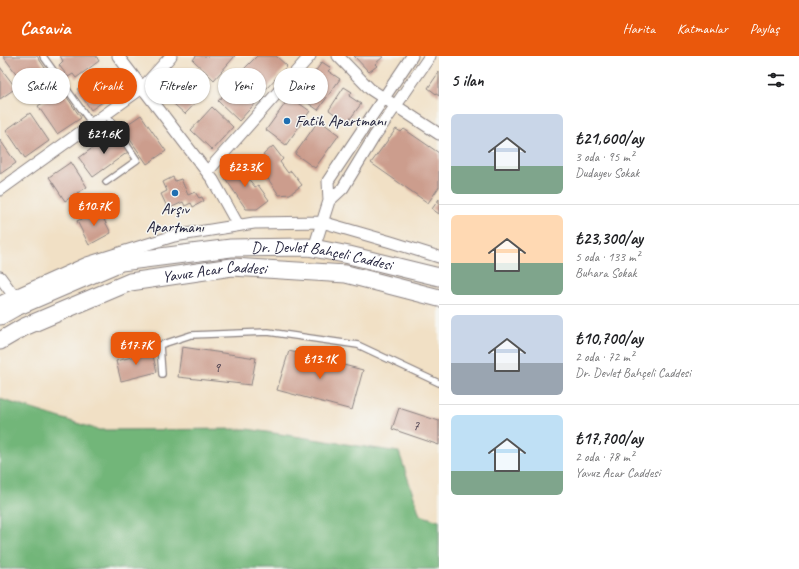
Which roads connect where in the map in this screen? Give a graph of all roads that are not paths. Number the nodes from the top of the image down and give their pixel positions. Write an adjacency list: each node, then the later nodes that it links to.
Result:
1 (43, 56): 12 (lane)
2 (118, 56): 8 (street)
3 (171, 56): 8 (street)
4 (310, 56): 14 (street)
5 (338, 56): 9 (street)
6 (412, 56): 9 (street)
7 (430, 56): 10 (street)
8 (142, 88): 11 (street); 14 (street)
9 (383, 99): 10 (street); 17 (street)
10 (394, 106): 13 (street); 17 (street)
11 (106, 114): 12 (street); 15 (lane)
12 (92, 124): 16 (street)
13 (439, 134)
14 (207, 172): 19 (street)
15 (106, 182)
16 (0, 190)
17 (329, 201): 18 (street)
18 (322, 222): 19 (street); 20 (street); 21 (street)
19 (238, 225): 24 (street)
20 (314, 248): 23 (main road, Dr. Devlet Bahçeli Caddesi); 27 (main road, Dr. Devlet Bahçeli Caddesi)
21 (439, 257)
22 (0, 277): 24 (street)
23 (439, 277)
24 (14, 296): 26 (street)
25 (439, 298): 28 (main road, Yavuz Acar Caddesi)
26 (0, 302)
27 (0, 316)
28 (0, 341)
29 (162, 374): 30 (lane)
30 (439, 383)

